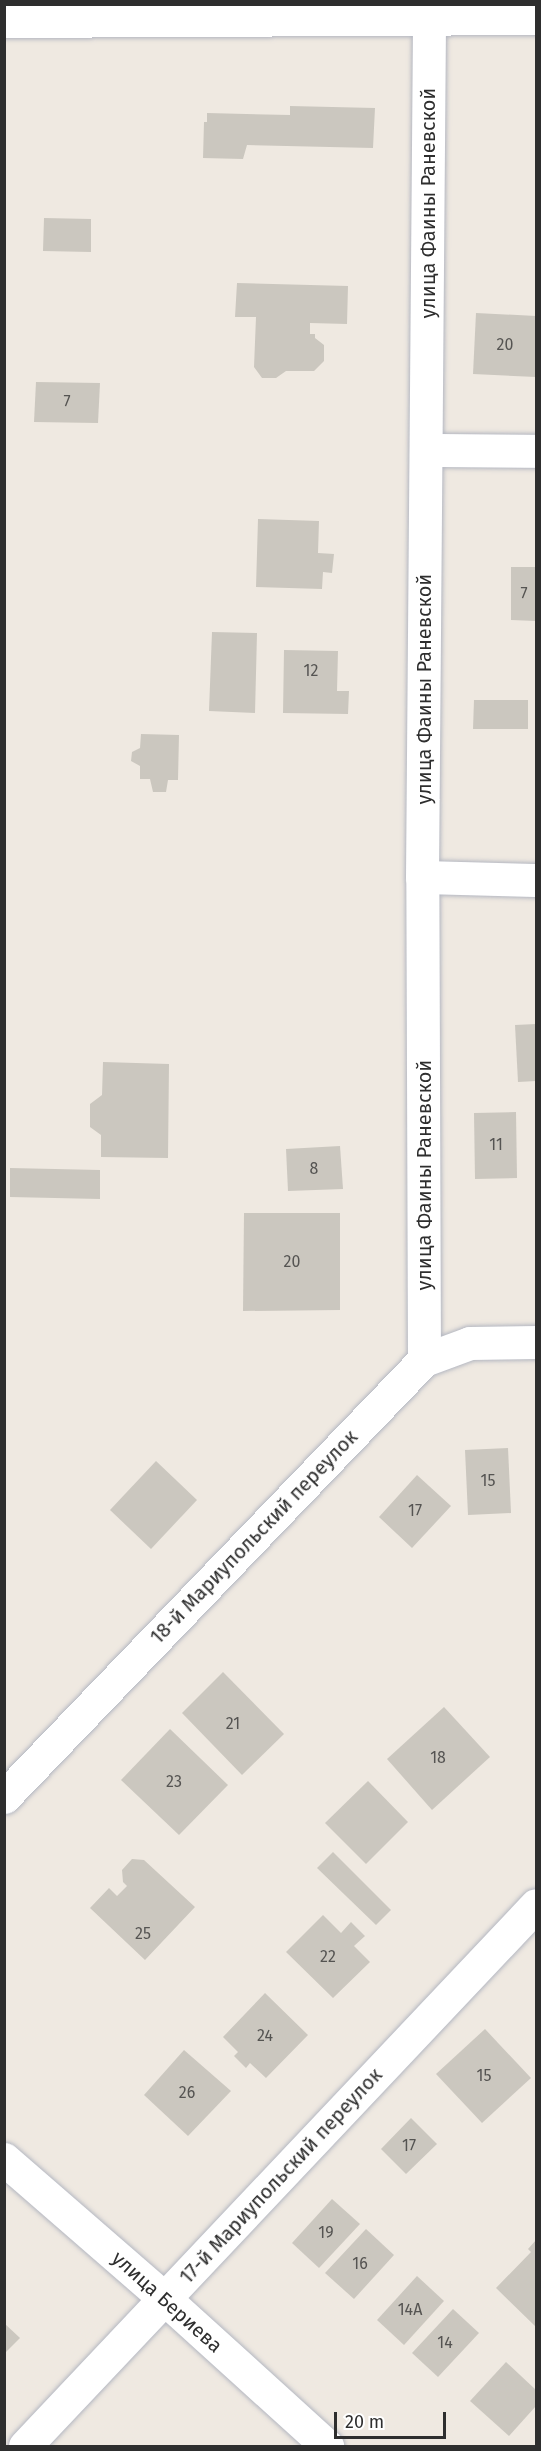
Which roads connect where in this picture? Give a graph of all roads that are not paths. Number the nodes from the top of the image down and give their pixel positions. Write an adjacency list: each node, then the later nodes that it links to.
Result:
1 (429, 18): 2 (street); 3 (street); 4 (street, улица Фаины Раневской)
2 (537, 18)
3 (4, 21)
4 (426, 450): 5 (street); 6 (street, улица Фаины Раневской)
5 (537, 452)
6 (422, 877): 7 (street); 9 (street, улица Фаины Раневской)
7 (537, 880)
8 (537, 1342): 9 (street, 18-й Мариупольский переулок)
9 (424, 1360): 10 (street, 18-й Мариупольский переулок)
10 (4, 1797)
11 (537, 1905): 13 (street, 17-й Мариупольский переулок)
12 (4, 2159): 13 (street, улица Бериева)
13 (165, 2299): 14 (street, 17-й Мариупольский переулок); 15 (street, улица Бериева)
14 (25, 2446)
15 (327, 2446)

